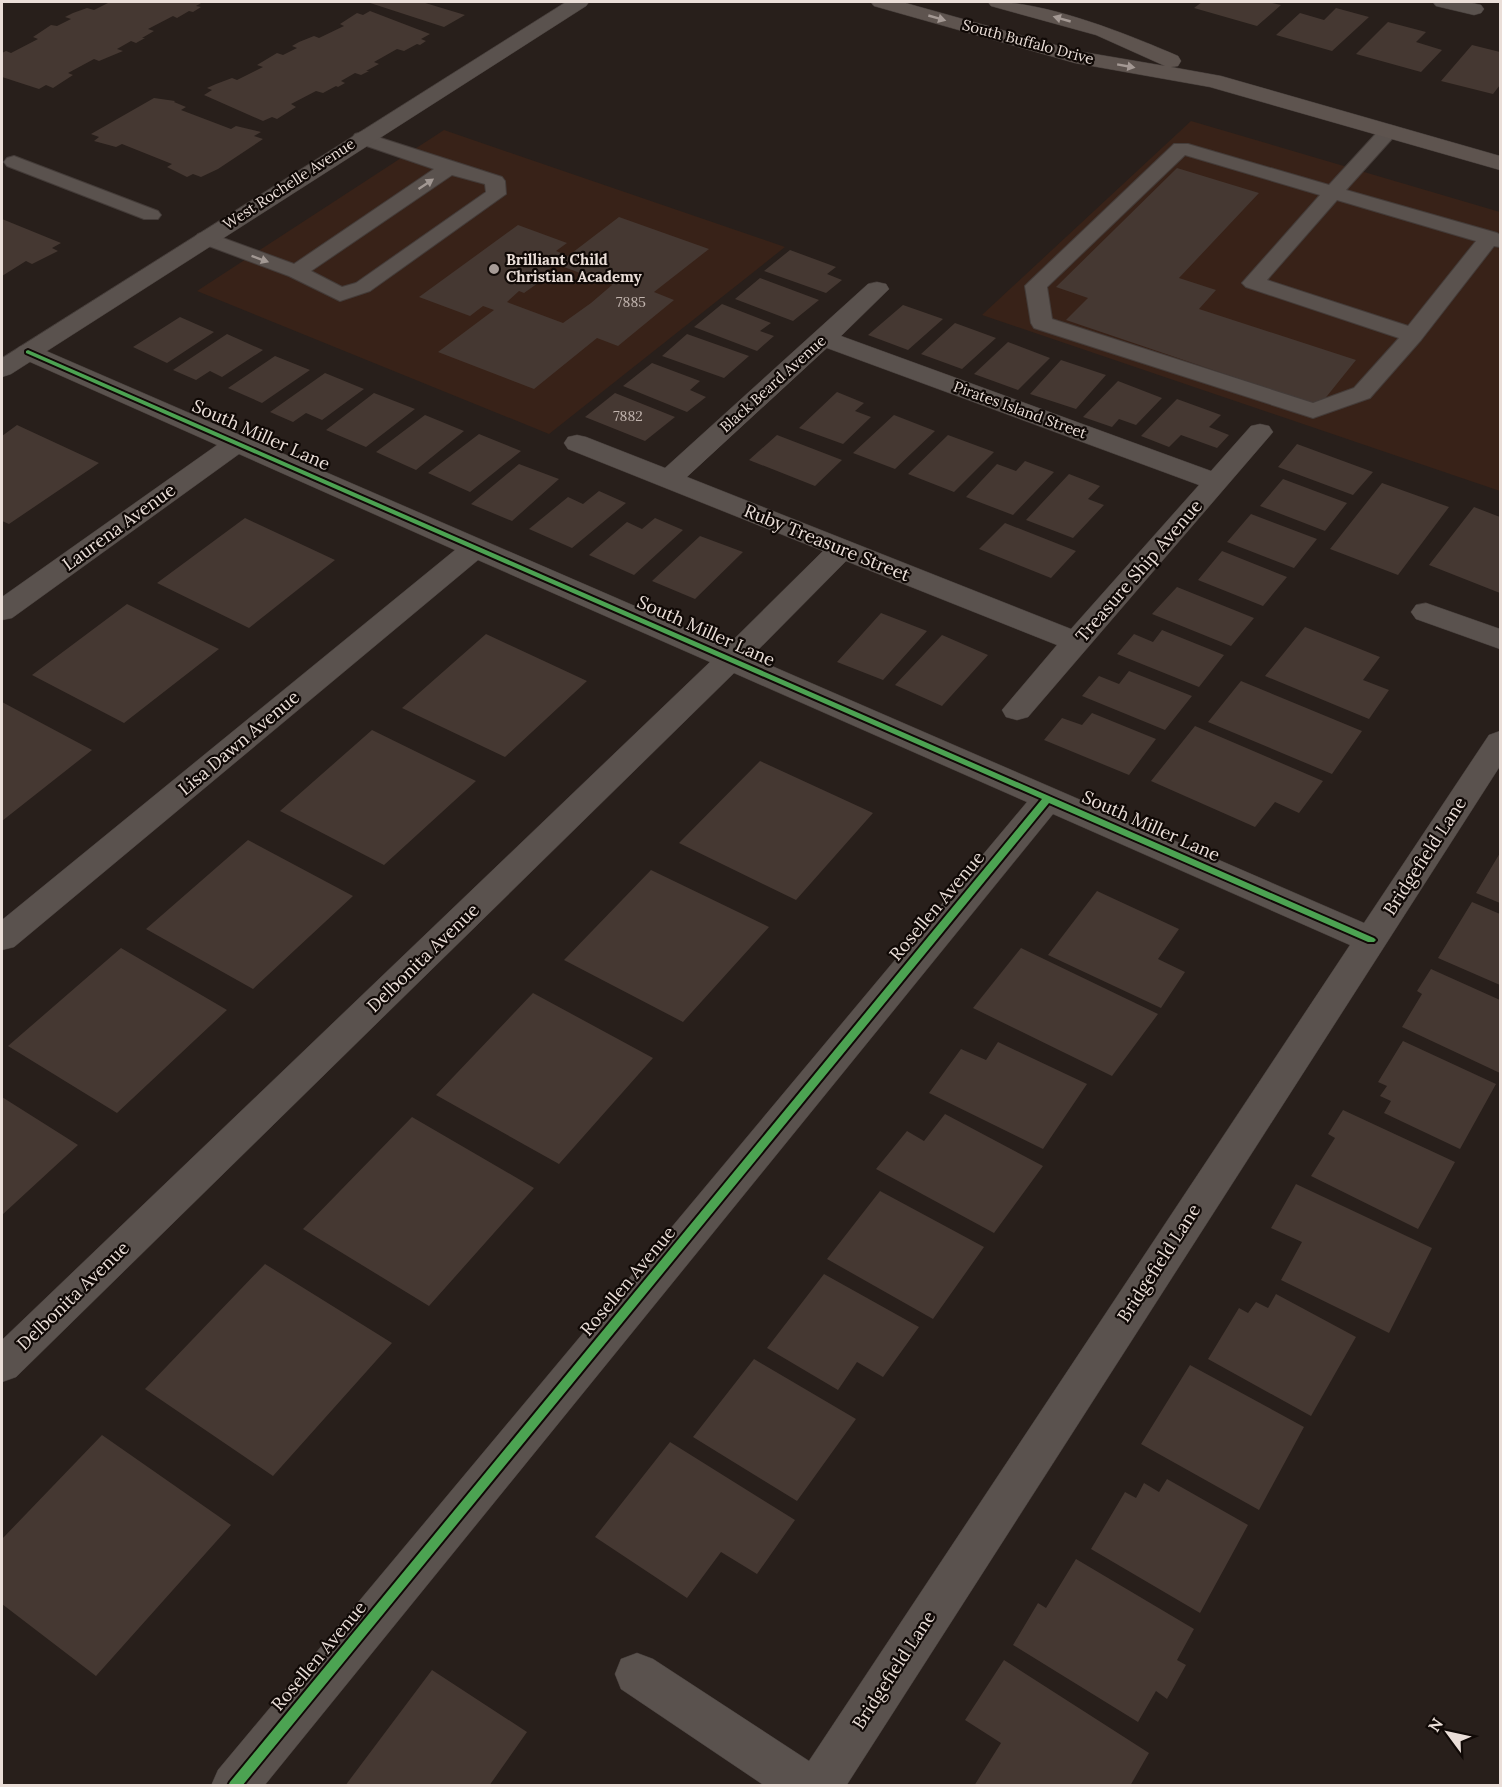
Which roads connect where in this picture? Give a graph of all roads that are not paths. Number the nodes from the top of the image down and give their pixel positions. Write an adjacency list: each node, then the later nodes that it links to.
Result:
1 (579, 2): 8 (street, West Rochelle Avenue)
2 (881, 2): 6 (main road, South Buffalo Drive, one-way to 6)
3 (998, 2): 6 (main road, South Buffalo Drive, one-way to 3)
4 (1443, 2): 5 (street)
5 (1474, 9)
6 (1213, 81): 7 (main road, South Buffalo Drive)
7 (1389, 131): 10 (main road, South Buffalo Drive); 13 (lane)
8 (362, 138): 12 (lane); 15 (street, West Rochelle Avenue)
9 (32, 151): 11 (lane)
10 (1500, 163)
11 (8, 165): 14 (lane)
12 (449, 168): 17 (lane, one-way to 12); 17 (lane)
13 (1333, 192): 16 (lane); 19 (lane); 19 (lane)
14 (151, 215)
15 (206, 238): 17 (lane, one-way to 17); 21 (street, West Rochelle Avenue)
16 (1495, 239): 19 (lane)
17 (296, 272)
18 (877, 289): 20 (street, Black Beard Avenue)
19 (1413, 335)
20 (823, 338): 26 (street, Black Beard Avenue); 27 (street, Pirates Island Street)
21 (28, 352): 22 (street, West Rochelle Avenue); 24 (street, South Miller Lane)
22 (2, 369)
23 (1260, 432): 27 (street, Treasure Ship Avenue)
24 (237, 443): 28 (street, South Miller Lane); 30 (street, Laurena Avenue)
25 (577, 443): 26 (street, Ruby Treasure Street)
26 (668, 480): 29 (street, Ruby Treasure Street)
27 (1217, 482): 33 (street, Treasure Ship Avenue)
28 (476, 547): 34 (street, South Miller Lane); 38 (street, Lisa Dawn Avenue)
29 (842, 549): 33 (street, Ruby Treasure Street); 34 (street, Delbonita Avenue)
30 (2, 611)
31 (1426, 612): 32 (street)
32 (1500, 640)
33 (1076, 642): 35 (street, Treasure Ship Avenue)
34 (730, 660): 37 (street, South Miller Lane); 40 (street, Delbonita Avenue)
35 (1017, 710)
36 (1500, 742): 39 (street, Bridgefield Lane)
37 (1048, 798): 39 (street, South Miller Lane); 42 (street, Rosellen Avenue)
38 (2, 938)
39 (1371, 940): 44 (street, Bridgefield Lane)
40 (2, 1365)
41 (637, 1674): 43 (street)
42 (234, 1785)
43 (806, 1785)
44 (819, 1785)

